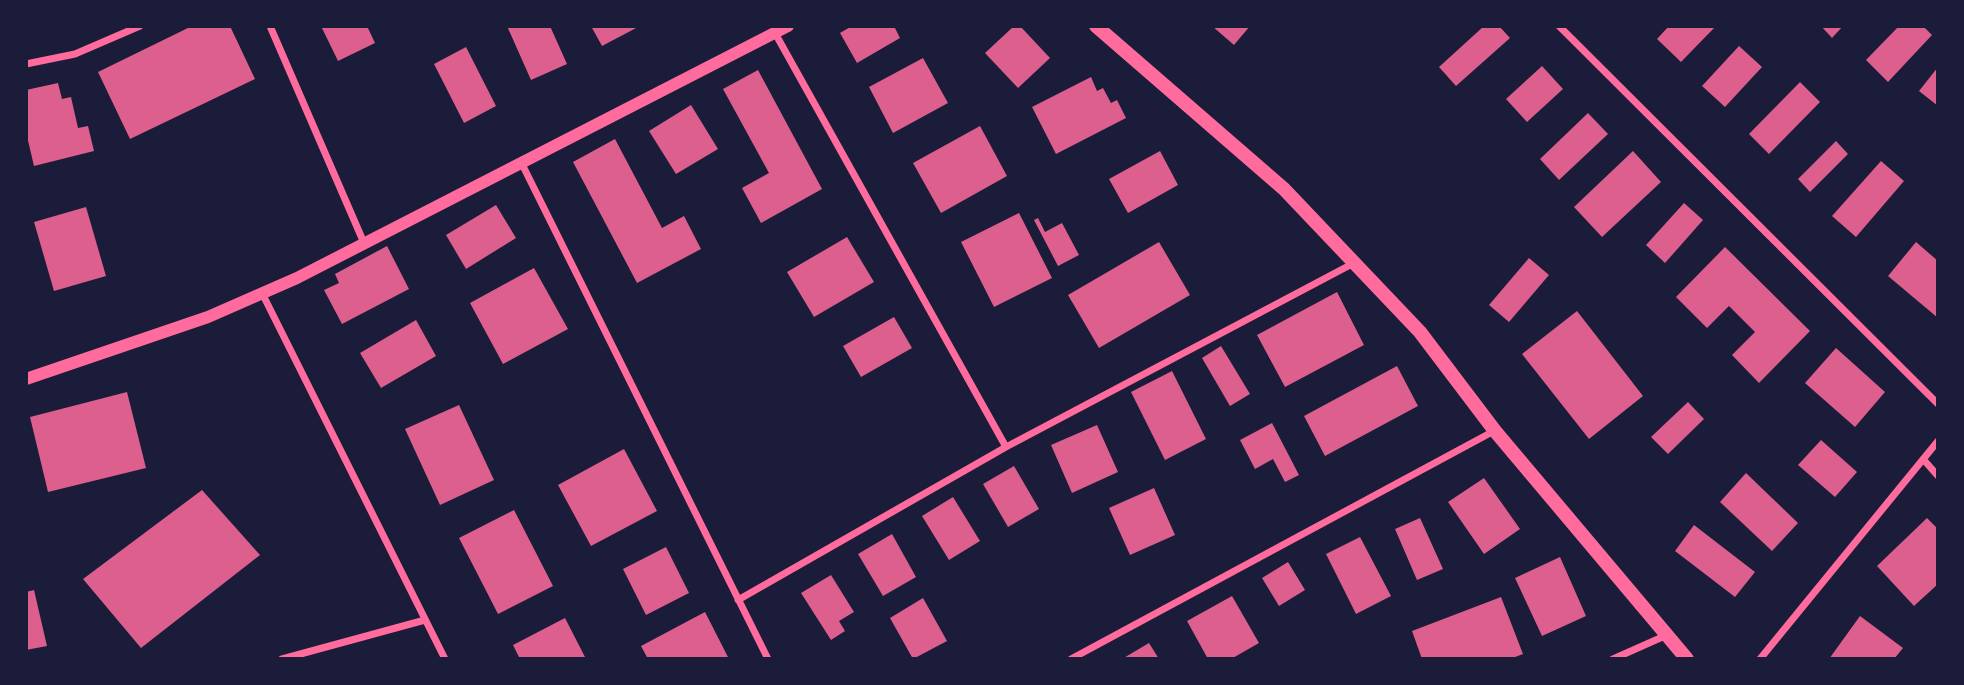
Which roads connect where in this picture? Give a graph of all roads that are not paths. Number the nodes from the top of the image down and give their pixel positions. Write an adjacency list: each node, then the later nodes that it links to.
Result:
1 (140, 26): 7 (street)
2 (270, 26): 9 (street)
3 (788, 26): 6 (street)
4 (1096, 26): 10 (main road)
5 (1559, 26): 13 (street)
6 (775, 33): 8 (street); 16 (street)
7 (26, 64)
8 (521, 161): 9 (street); 19 (street)
9 (364, 243): 11 (street)
10 (1354, 262): 14 (main road); 16 (street)
11 (262, 293): 12 (street); 20 (street)
12 (26, 379)
13 (1938, 404)
14 (1494, 430): 21 (main road); 25 (street)
15 (1938, 441): 17 (street)
16 (1006, 447): 19 (street)
17 (1923, 459): 18 (street); 28 (street)
18 (1938, 475)
19 (738, 600): 24 (street)
20 (425, 620): 22 (street); 23 (street)
21 (1667, 635): 26 (street); 27 (main road)
22 (282, 659)
23 (445, 659)
24 (768, 659)
25 (1072, 659)
26 (1614, 659)
27 (1687, 659)
28 (1760, 659)

